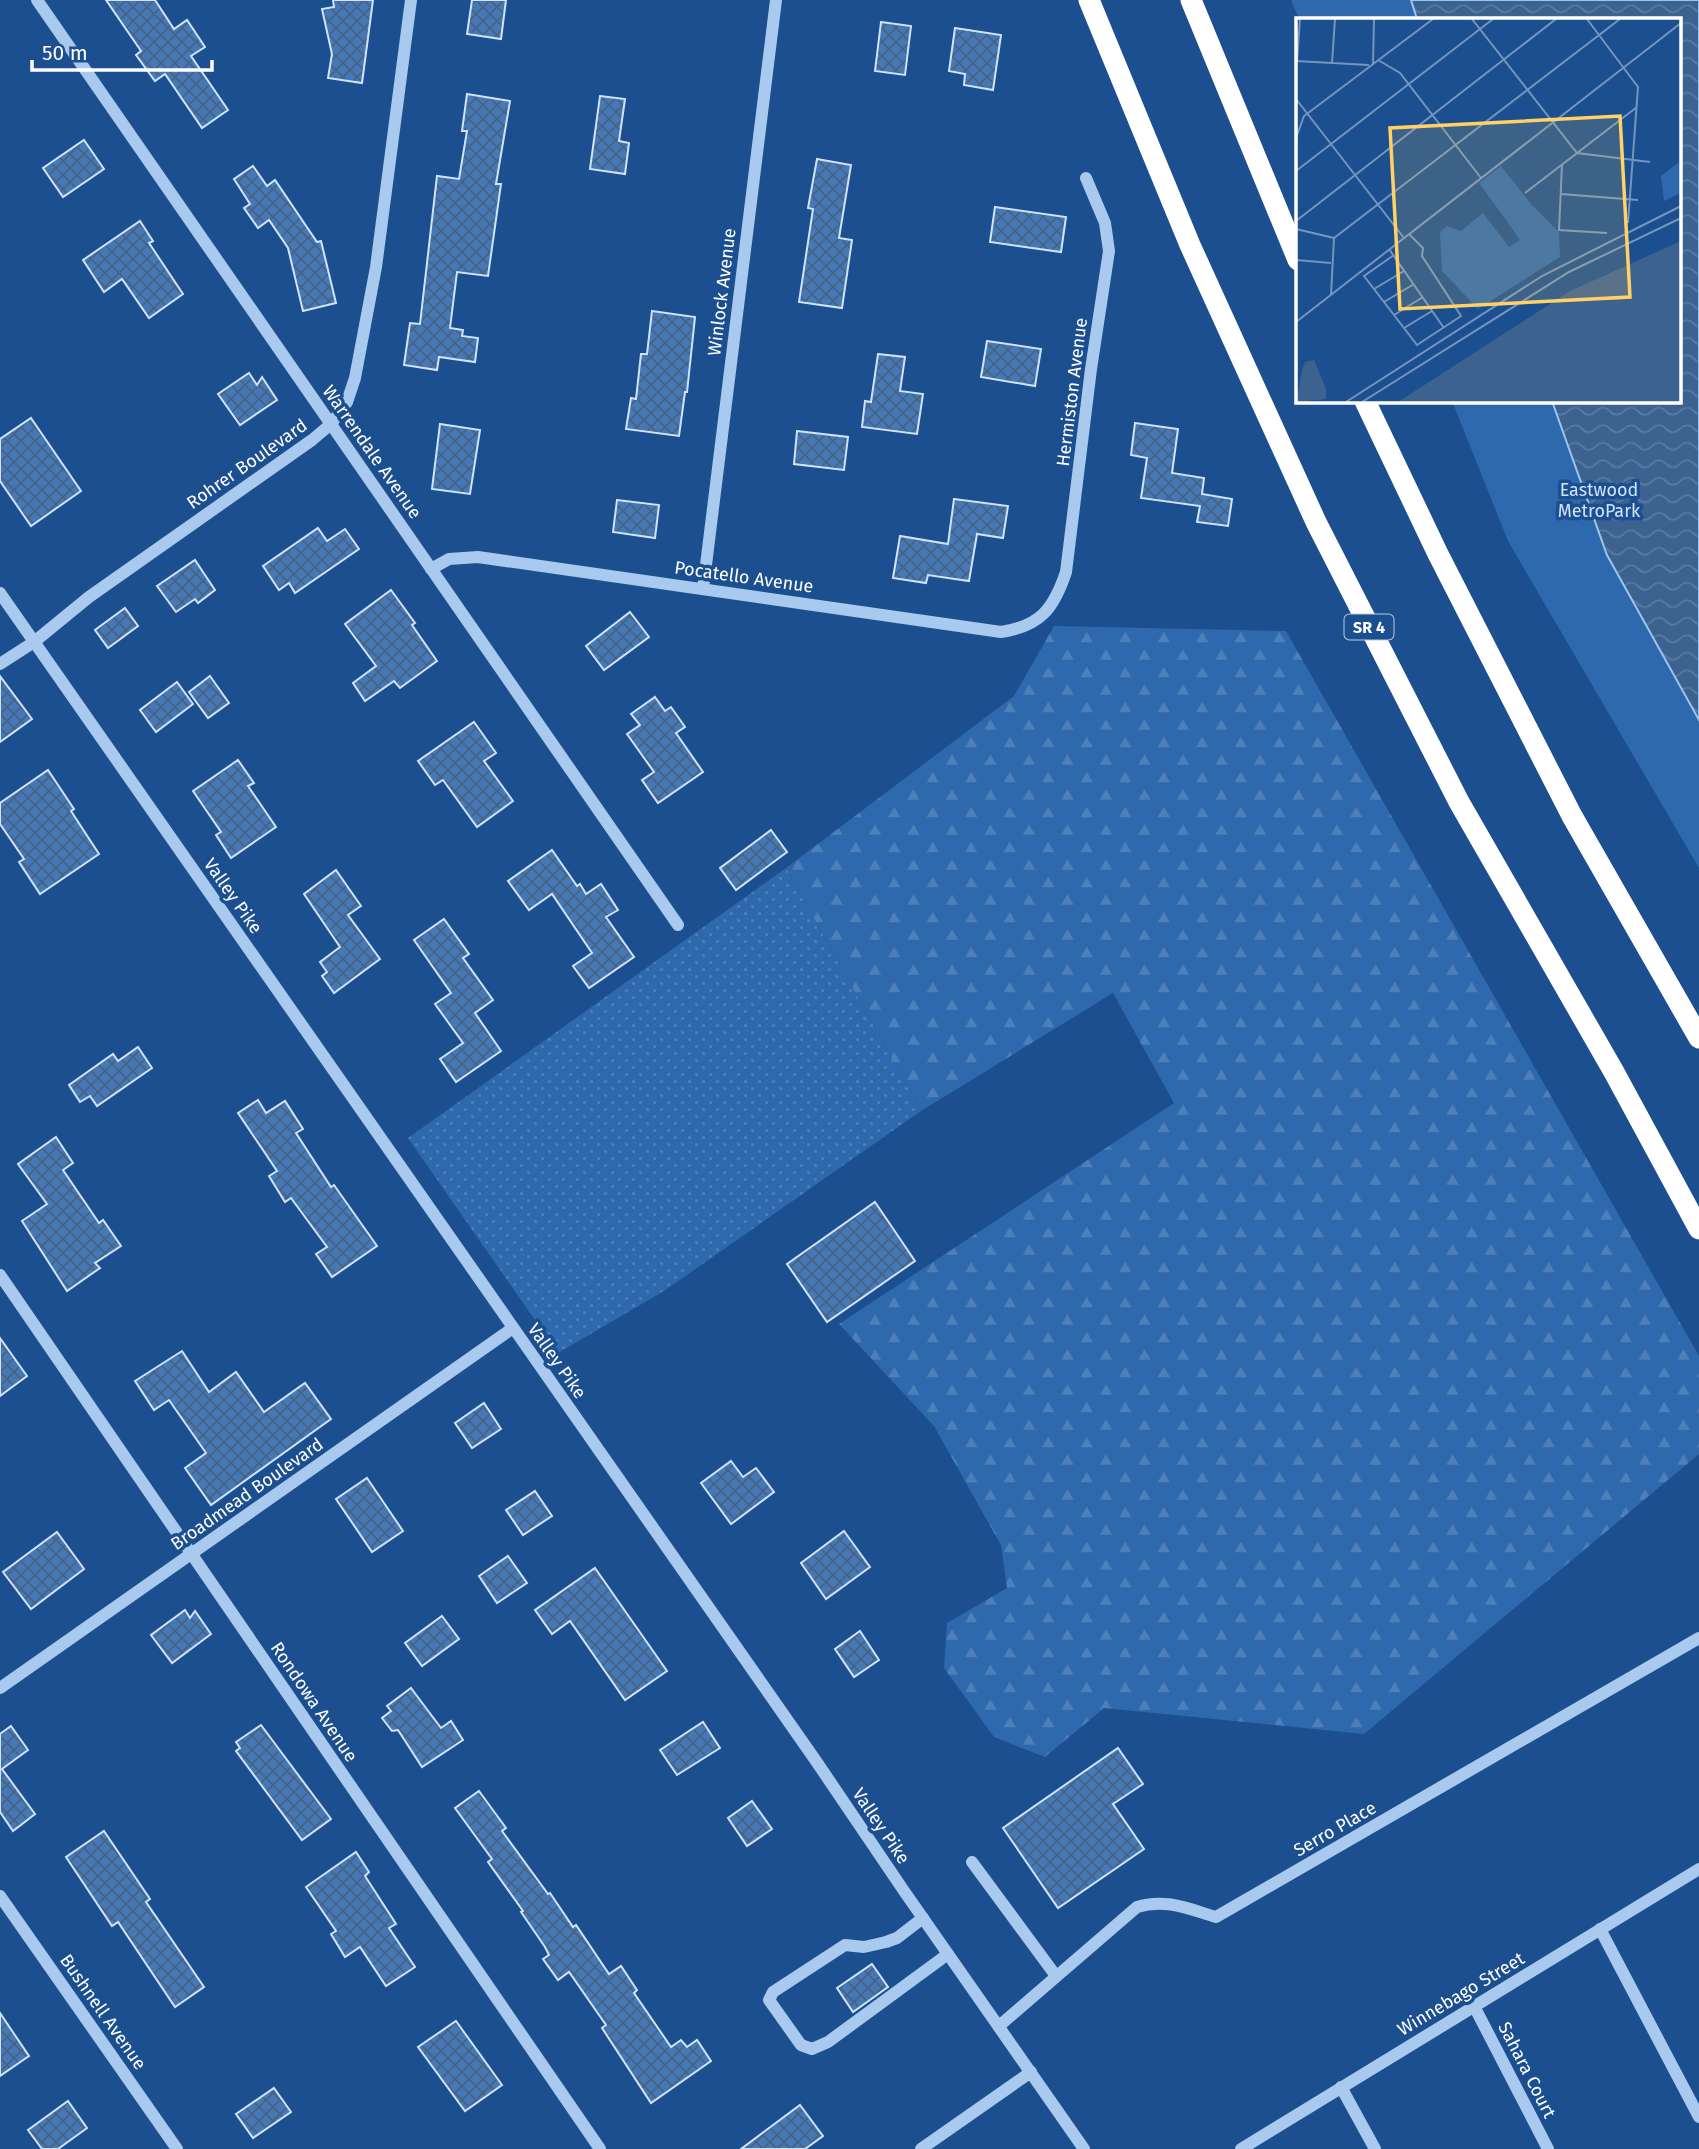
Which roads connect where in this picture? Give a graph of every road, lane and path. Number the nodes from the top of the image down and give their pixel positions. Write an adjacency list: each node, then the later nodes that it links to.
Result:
1 (37, 0): 9 (street, Warrendale Avenue)
2 (411, 0): 9 (street, Rohrer Boulevard)
3 (776, 0): 11 (street, Winlock Avenue)
4 (1089, 0): 18 (highway, SR 4)
5 (1191, 0): 7 (highway)
6 (1086, 178): 13 (street, Hermiston Avenue)
7 (1296, 255)
8 (1365, 402): 17 (highway)
9 (331, 424): 10 (street, Warrendale Avenue); 14 (street, Rohrer Boulevard)
10 (431, 569): 11 (street, Pocatello Avenue); 16 (street, Warrendale Avenue)
11 (703, 589): 13 (street, Pocatello Avenue)
12 (0, 593): 14 (street, Valley Pike)
13 (1047, 611)
14 (34, 642): 15 (street, Rohrer Boulevard); 20 (street, Valley Pike)
15 (0, 664)
16 (678, 925)
17 (1699, 1038)
18 (1699, 1229)
19 (0, 1275): 21 (street, Rondowa Avenue)
20 (513, 1328): 21 (street, Broadmead Boulevard); 27 (street, Valley Pike)
21 (191, 1554): 23 (street, Broadmead Boulevard); 37 (street, Rondowa Avenue)
22 (1699, 1638): 30 (street, Serro Place)
23 (0, 1688)
24 (972, 1862): 30 (street)
25 (1699, 1869): 28 (street, Winnebago Street)
26 (0, 1896): 36 (street, Bushnell Avenue)
27 (923, 1918): 29 (street, Valley Pike); 29 (street)
28 (1600, 1929): 31 (street, Winnebago Street); 35 (street)
29 (948, 1954): 32 (street, Valley Pike)
30 (1056, 1976): 32 (street, Serro Place)
31 (1474, 2006): 34 (street, Winnebago Street); 42 (street, Sahara Court)
32 (999, 2026): 33 (street, Valley Pike)
33 (1031, 2071): 38 (street); 39 (street, Valley Pike)
34 (1342, 2087): 40 (street, Winnebago Street); 41 (street)
35 (1699, 2117)
36 (177, 2149)
37 (600, 2149)
38 (921, 2149)
39 (1084, 2149)
40 (1241, 2149)
41 (1375, 2149)
42 (1548, 2149)

